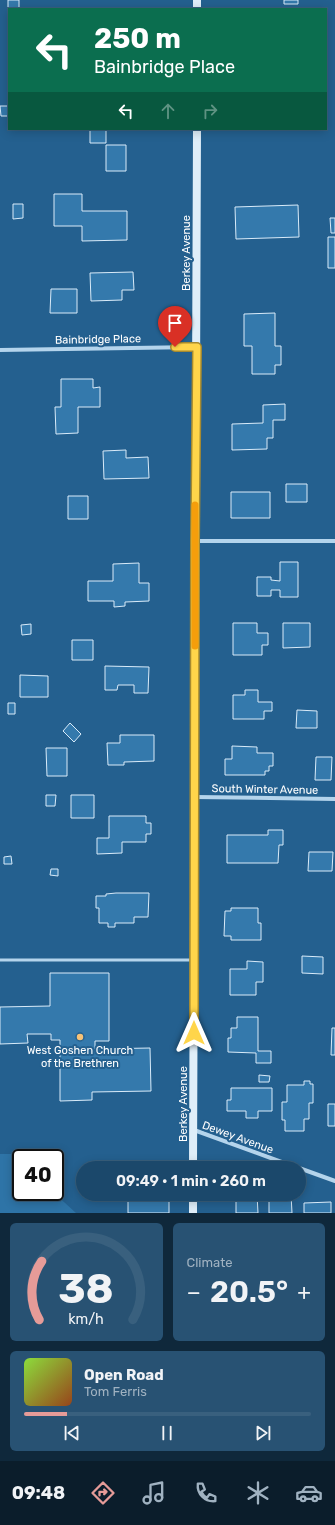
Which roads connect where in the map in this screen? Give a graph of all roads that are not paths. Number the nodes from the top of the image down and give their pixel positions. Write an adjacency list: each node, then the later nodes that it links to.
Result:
1 (197, 130): 2 (street, Berkey Avenue)
2 (197, 347): 3 (street, Bainbridge Place); 4 (street, Berkey Avenue)
3 (0, 350)
4 (195, 541): 5 (street); 6 (street, Berkey Avenue)
5 (335, 541)
6 (195, 797): 7 (street, South Winter Avenue); 9 (street, Berkey Avenue)
7 (335, 799)
8 (0, 960): 9 (lane)
9 (194, 960): 10 (street, Berkey Avenue)
10 (194, 1130): 11 (street, Berkey Avenue); 12 (street, Dewey Avenue)
11 (193, 1161)
12 (279, 1161)
13 (306, 1171): 14 (street, Dewey Avenue)
14 (335, 1181)
15 (193, 1201): 16 (street)
16 (193, 1213)

